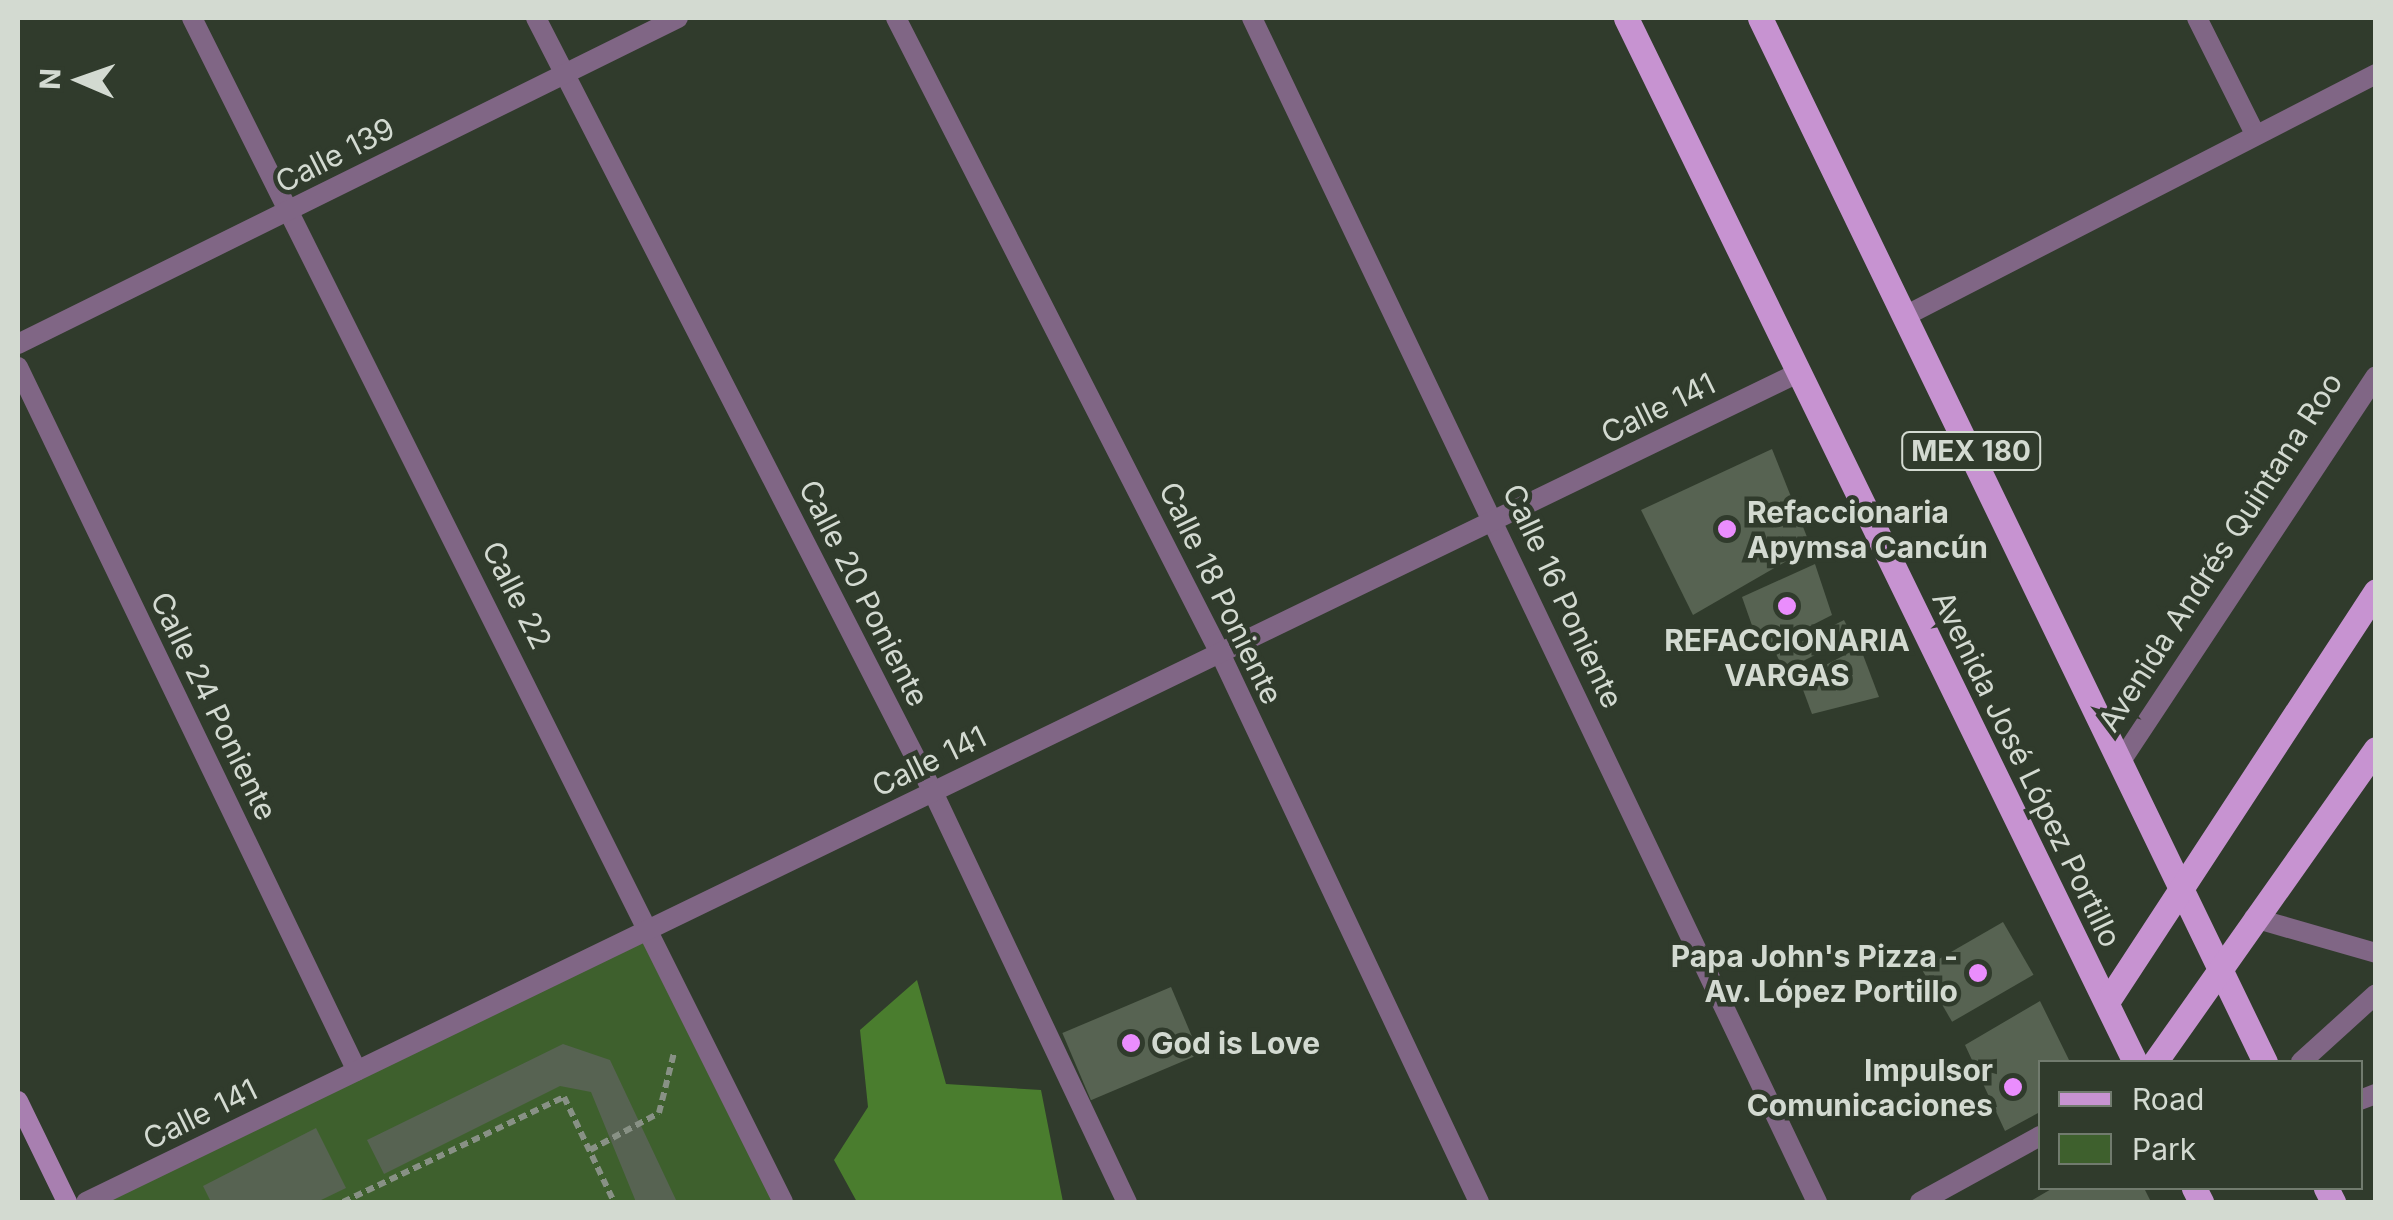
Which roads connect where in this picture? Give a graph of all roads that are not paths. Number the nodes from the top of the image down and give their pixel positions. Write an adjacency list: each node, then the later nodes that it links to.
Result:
1 (192, 18): 12 (street, Calle 22)
2 (536, 18): 9 (street, Calle 20 Poniente)
3 (678, 18): 9 (street, Calle 139)
4 (896, 18): 20 (street, Calle 18 Poniente)
5 (1252, 18): 18 (street, Calle 16 Poniente)
6 (1626, 18): 16 (main road, Avenida José López Portillo)
7 (1760, 18): 13 (main road, MEX 180)
8 (2197, 18): 11 (street)
9 (563, 74): 12 (street, Calle 139); 23 (street, Calle 20 Poniente)
10 (2376, 74): 11 (street)
11 (2255, 134): 13 (street)
12 (286, 213): 14 (street, Calle 139); 26 (street, Calle 22)
13 (1908, 315): 22 (main road, MEX 180)
14 (18, 344)
15 (18, 367): 35 (street, Calle 24 Poniente)
16 (1798, 373): 18 (street, Calle 141); 30 (main road, Avenida José López Portillo)
17 (2376, 376): 22 (street, Avenida Andrés Quintana Roo)
18 (1494, 520): 20 (street, Calle 141); 43 (street, Calle 16 Poniente)
19 (2376, 590): 24 (main road)
20 (1220, 654): 23 (street, Calle 141); 42 (street, Calle 18 Poniente)
21 (2376, 749): 25 (main road)
22 (2119, 764): 24 (main road, MEX 180)
23 (933, 792): 26 (street, Calle 141); 41 (street, Calle 20 Poniente)
24 (2178, 886): 28 (main road, MEX 180); 30 (main road)
25 (2254, 918): 27 (street); 28 (main road)
26 (654, 928): 35 (street, Calle 141); 40 (street, Calle 22)
27 (2376, 953)
28 (2219, 968): 32 (main road); 33 (main road, MEX 180)
29 (2376, 994): 34 (street)
30 (2107, 1002): 31 (main road, Avenida José López Portillo)
31 (2135, 1060)
32 (2156, 1060)
33 (2263, 1060)
34 (2303, 1060)
35 (357, 1071): 39 (street, Calle 141)
36 (18, 1100): 38 (main road)
37 (2038, 1137): 44 (street)
38 (67, 1202)
39 (86, 1202)
40 (784, 1202)
41 (1126, 1202)
42 (1479, 1202)
43 (1816, 1202)
44 (1920, 1202)

